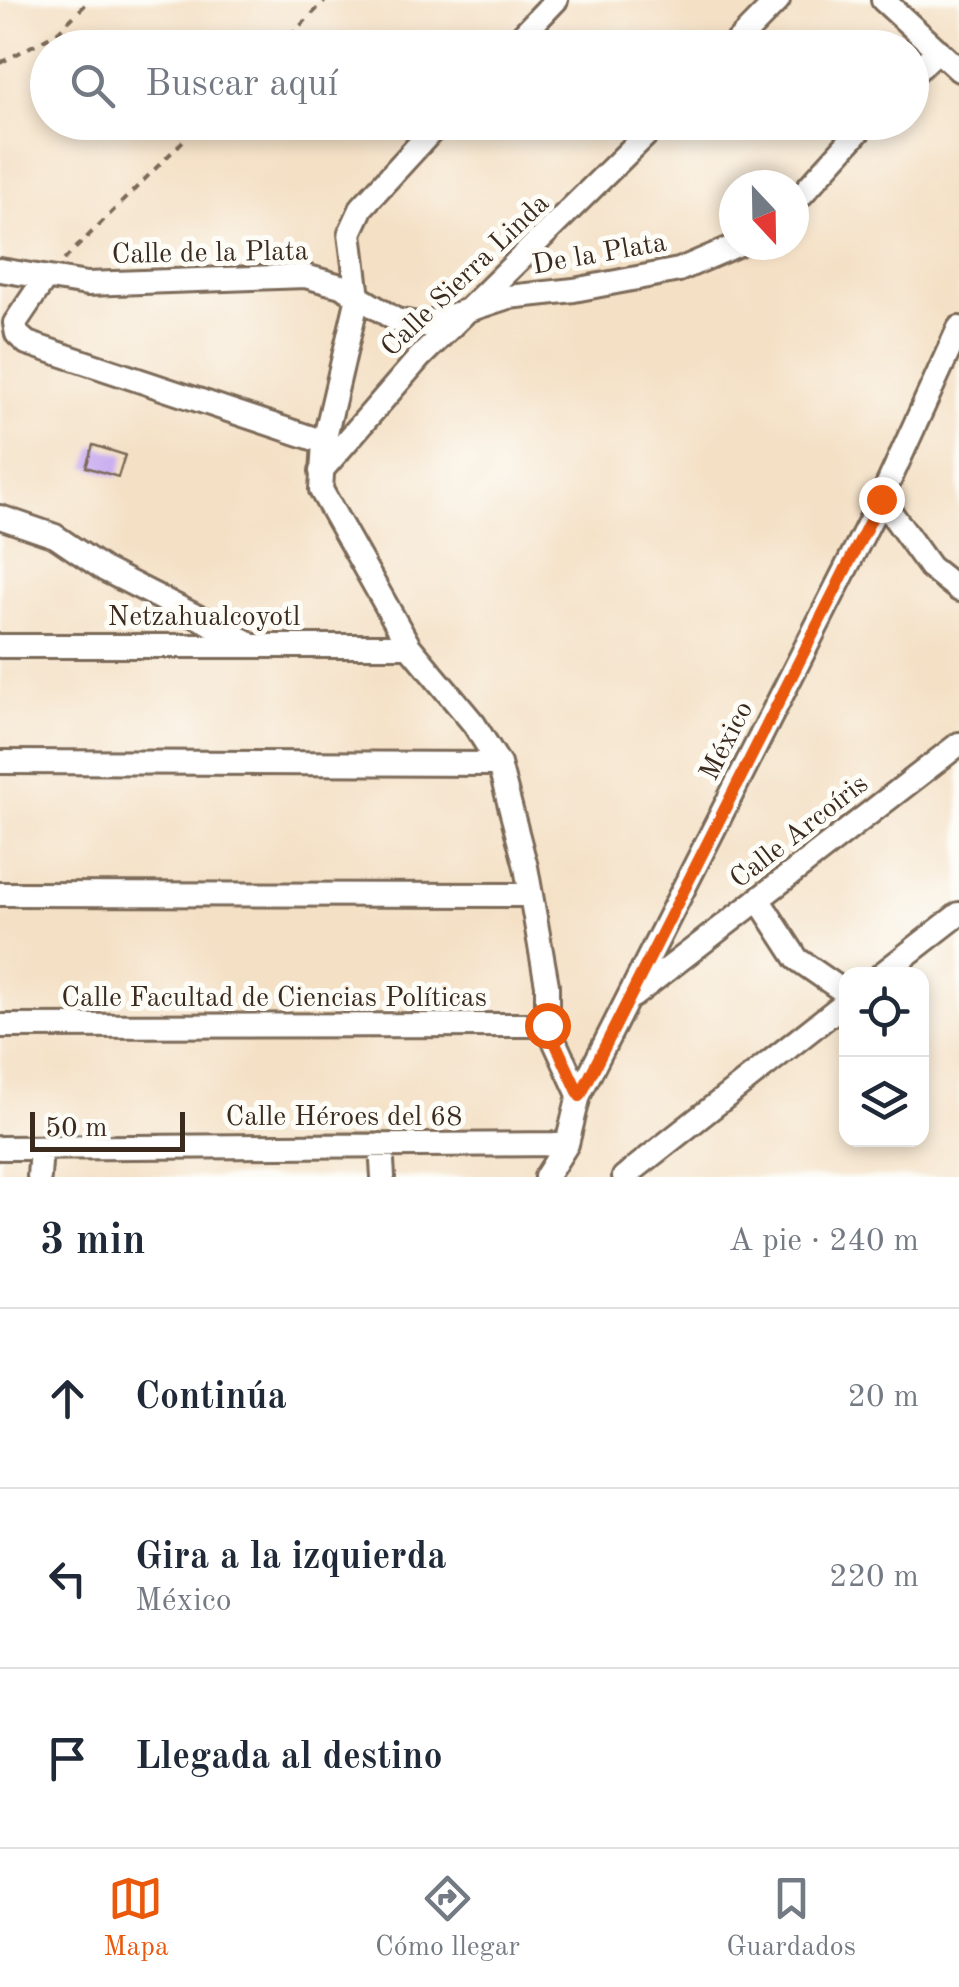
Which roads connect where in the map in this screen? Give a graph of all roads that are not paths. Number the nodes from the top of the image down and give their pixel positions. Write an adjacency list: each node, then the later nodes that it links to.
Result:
1 (556, 0): 4 (street)
2 (778, 0): 5 (street)
3 (882, 0): 6 (street)
4 (527, 30)
5 (749, 30)
6 (916, 30)
7 (929, 42): 8 (street)
8 (938, 50): 9 (street); 10 (street)
9 (929, 59)
10 (959, 70)
11 (423, 140): 18 (street)
12 (641, 140): 19 (street, Calle Sierra Linda)
13 (851, 140): 14 (street)
14 (809, 186)
15 (719, 253): 19 (street, De la Plata)
16 (0, 270): 17 (street, Calle de la Plata)
17 (44, 280): 18 (street, Calle de la Plata); 20 (street)
18 (358, 297): 19 (street, Calle de la Plata); 22 (street)
19 (468, 308): 23 (street, Calle Sierra Linda)
20 (9, 322): 22 (street)
21 (959, 328): 24 (street, México)
22 (324, 442): 23 (street)
23 (319, 474): 29 (street)
24 (881, 499): 26 (street); 39 (street, México)
25 (0, 517): 27 (street)
26 (959, 590)
27 (251, 644): 28 (street, Netzahualcoyotl); 29 (street, Netzahualcoyotl)
28 (0, 646)
29 (408, 646): 32 (street)
30 (959, 744): 35 (street, Calle Arcoíris)
31 (0, 762): 32 (street)
32 (499, 764): 34 (street)
33 (0, 894): 34 (street)
34 (530, 895): 41 (street)
35 (758, 900): 38 (street); 39 (street, Calle Arcoíris)
36 (959, 914): 37 (street)
37 (891, 967)
38 (839, 988)
39 (627, 1001): 43 (street, México)
40 (839, 1008): 51 (street)
41 (547, 1025): 42 (street, Calle Facultad de Ciencias Políticas); 43 (street)
42 (0, 1026)
43 (580, 1096): 44 (street, México)
44 (568, 1144): 45 (street, Calle Héroes del 68); 50 (street, México)
45 (381, 1145): 47 (street, Calle Héroes del 68); 49 (street)
46 (0, 1148): 47 (street, Calle Héroes del 68)
47 (41, 1148): 48 (street)
48 (39, 1177)
49 (383, 1177)
50 (546, 1177)
51 (624, 1177)

